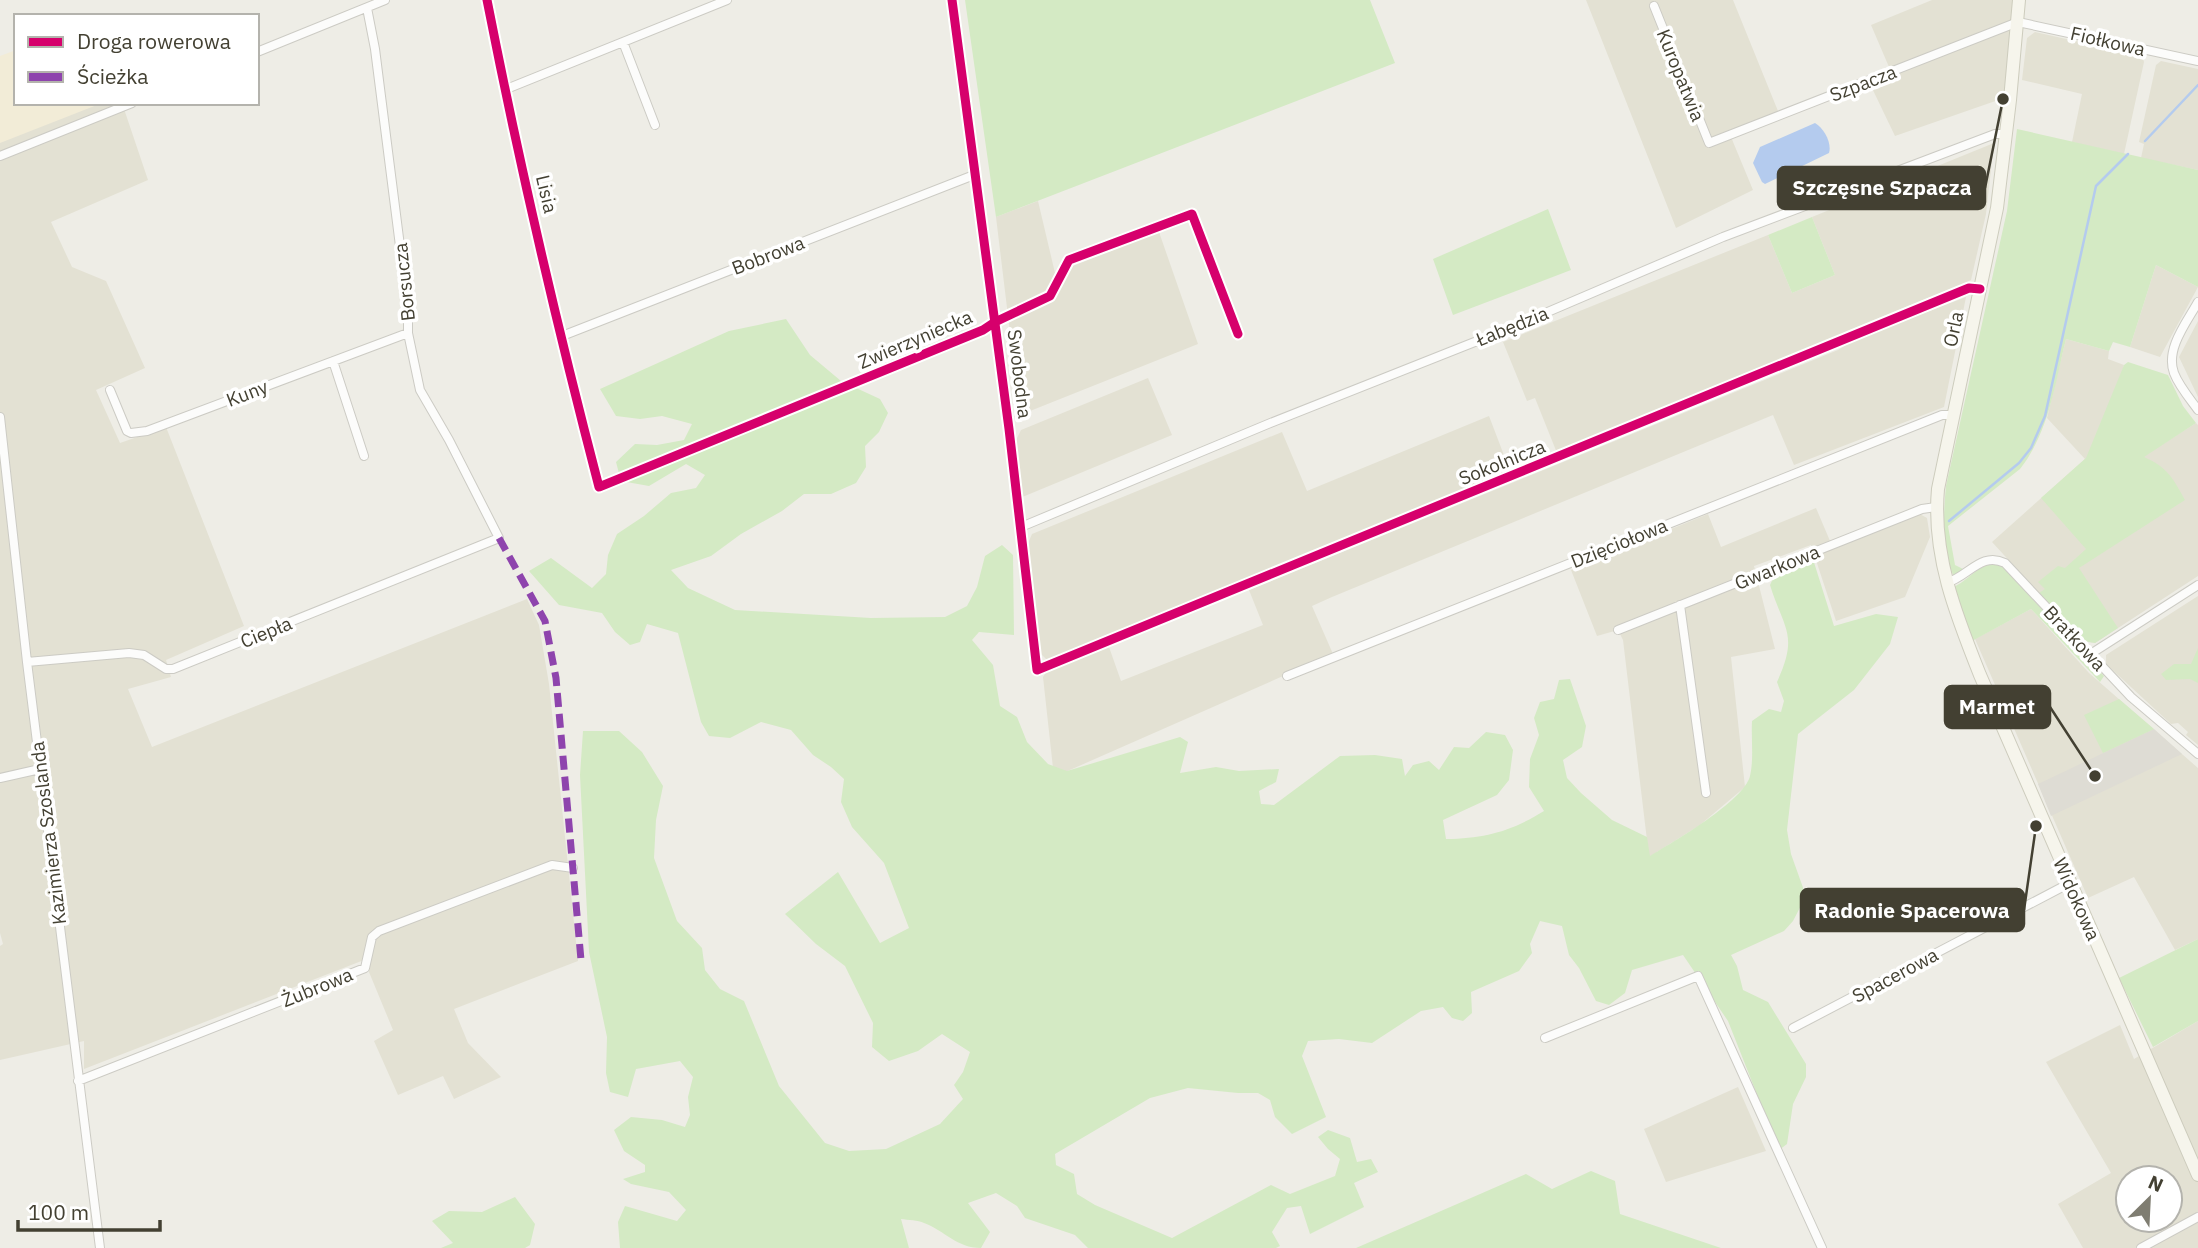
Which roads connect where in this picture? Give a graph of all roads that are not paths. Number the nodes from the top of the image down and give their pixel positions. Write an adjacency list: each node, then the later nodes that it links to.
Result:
1 (386, 0): 7 (street)
2 (487, 0): 12 (street, Lisia)
3 (727, 0): 9 (street)
4 (952, 0): 18 (street, Swobodna)
5 (2020, 0): 8 (street, Orla)
6 (1654, 6): 16 (street, Kuropatwia)
7 (367, 8): 10 (street); 22 (street, Borsucza)
8 (2018, 22): 11 (street, Fiołkowa); 15 (street, Orla); 16 (street, Szpacza)
9 (623, 42): 12 (street); 14 (street)
10 (259, 51)
11 (2198, 61)
12 (505, 90): 24 (street, Lisia)
13 (127, 105): 17 (street)
14 (655, 125)
15 (2006, 135): 19 (street, Orla); 33 (street, Łabędzia)
16 (1709, 143)
17 (0, 156)
18 (974, 175): 21 (street, Swobodna); 24 (street, Bobrowa)
19 (1980, 289): 29 (street, Orla); 41 (street, Sokolnicza)
20 (2198, 302): 28 (street)
21 (995, 322): 23 (street, Zwierzyniecka); 27 (street, Zwierzyniecka); 33 (street, Swobodna)
22 (408, 333): 25 (street, Kuny); 34 (street, Borsucza)
23 (1238, 334)
24 (562, 337): 27 (street, Lisia)
25 (333, 361): 26 (street, Kuny); 31 (street)
26 (110, 390)
27 (575, 396)
28 (2198, 410)
29 (1953, 415): 32 (street, Orla); 42 (street, Dzięciołowa)
30 (0, 417): 40 (street, Kazimierza Szoslanda)
31 (364, 456)
32 (1936, 507): 35 (street, Orla); 37 (street, Gwarkowa)
33 (1021, 527): 41 (street, Swobodna)
34 (499, 538): 40 (street, Ciepła)
35 (1946, 583): 39 (street, Bratkowa); 48 (street, Widokowa)
36 (2198, 585): 39 (street)
37 (1680, 605): 38 (street, Gwarkowa); 46 (street)
38 (1618, 630)
39 (2089, 655): 43 (street, Bratkowa)
40 (27, 662): 44 (street, Kazimierza Szoslanda)
41 (1037, 670)
42 (1287, 676)
43 (2198, 754)
44 (40, 769): 45 (street); 51 (street, Kazimierza Szoslanda)
45 (0, 778)
46 (1706, 793)
47 (573, 868): 51 (street, Żubrowa)
48 (2070, 883): 49 (street, Spacerowa); 52 (street, Widokowa)
49 (1794, 1028)
50 (1545, 1038): 55 (street)
51 (78, 1082): 54 (street, Kazimierza Szoslanda)
52 (2198, 1175)
53 (2198, 1217): 56 (street)
54 (100, 1248)
55 (1822, 1248)
56 (2141, 1248)

